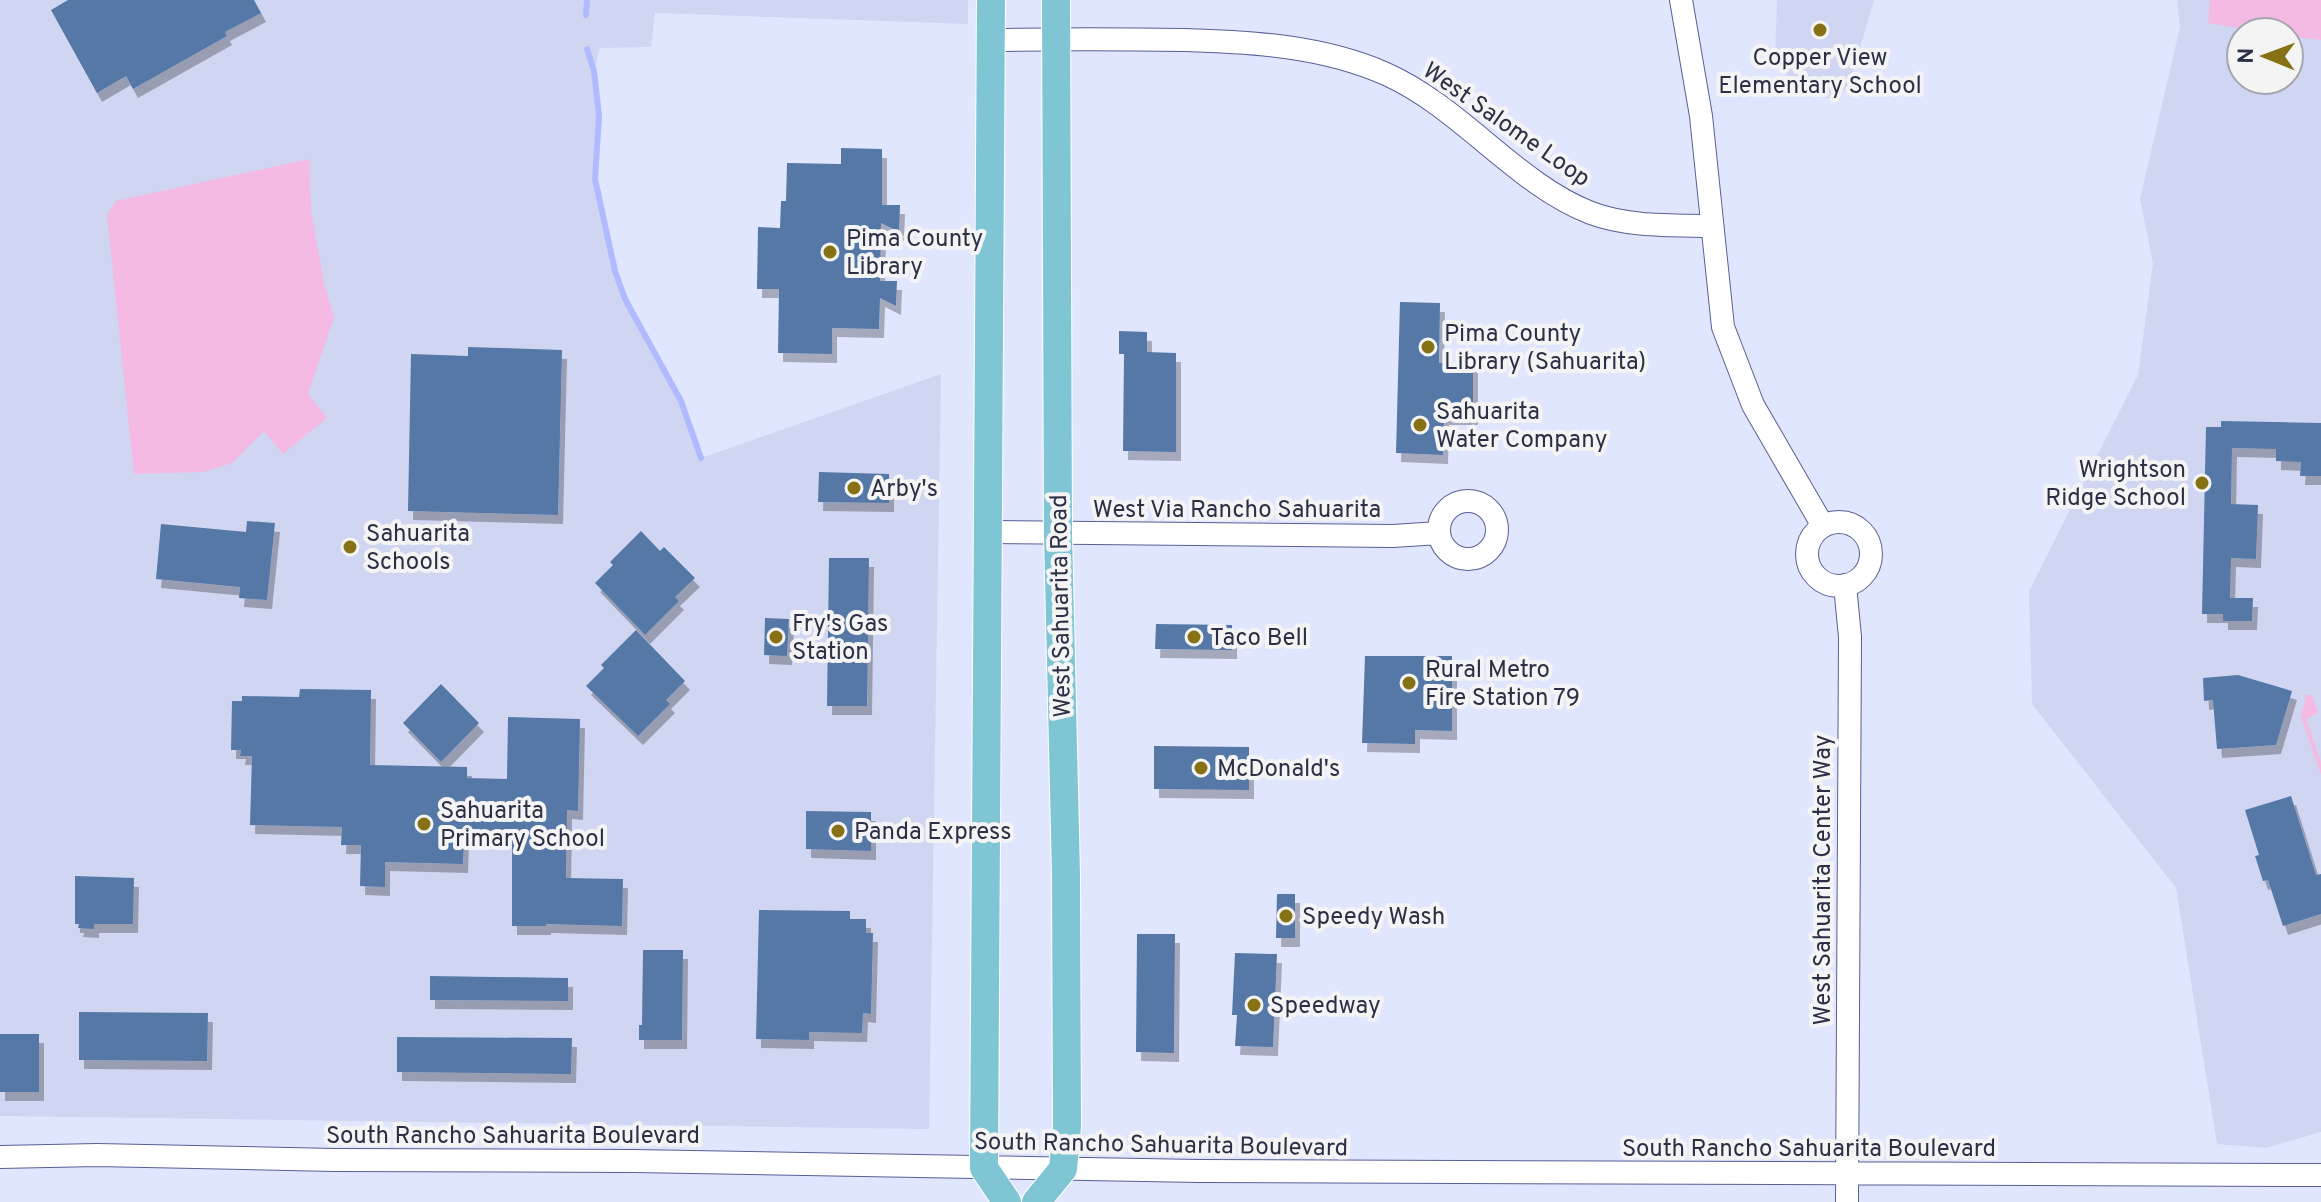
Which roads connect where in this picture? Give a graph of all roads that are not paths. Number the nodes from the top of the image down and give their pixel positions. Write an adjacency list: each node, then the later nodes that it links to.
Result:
1 (991, 0): 5 (main road)
2 (1056, 0): 4 (main road, West Sahuarita Road)
3 (1681, 0): 6 (street)
4 (1055, 39): 5 (street, West Salome Loop); 6 (street, West Salome Loop); 10 (main road, West Sahuarita Road)
5 (991, 40): 8 (main road)
6 (1711, 226): 7 (street)
7 (1823, 526): 11 (street); 11 (street)
8 (986, 532): 10 (street, West Via Rancho Sahuarita); 13 (main road)
9 (1439, 533): 10 (street, West Via Rancho Sahuarita)
10 (1058, 534): 14 (main road, West Sahuarita Road)
11 (1845, 585): 15 (street, West Sahuarita Center Way)
12 (0, 1157): 13 (street, South Rancho Sahuarita Boulevard)
13 (984, 1168): 14 (street, South Rancho Sahuarita Boulevard); 17 (main road)
14 (1063, 1169): 15 (street, South Rancho Sahuarita Boulevard); 18 (main road)
15 (1847, 1174): 16 (street, South Rancho Sahuarita Boulevard); 19 (street, West Sahuarita Center Way)
16 (2321, 1176)
17 (1007, 1202)
18 (1036, 1202)
19 (1847, 1202)

